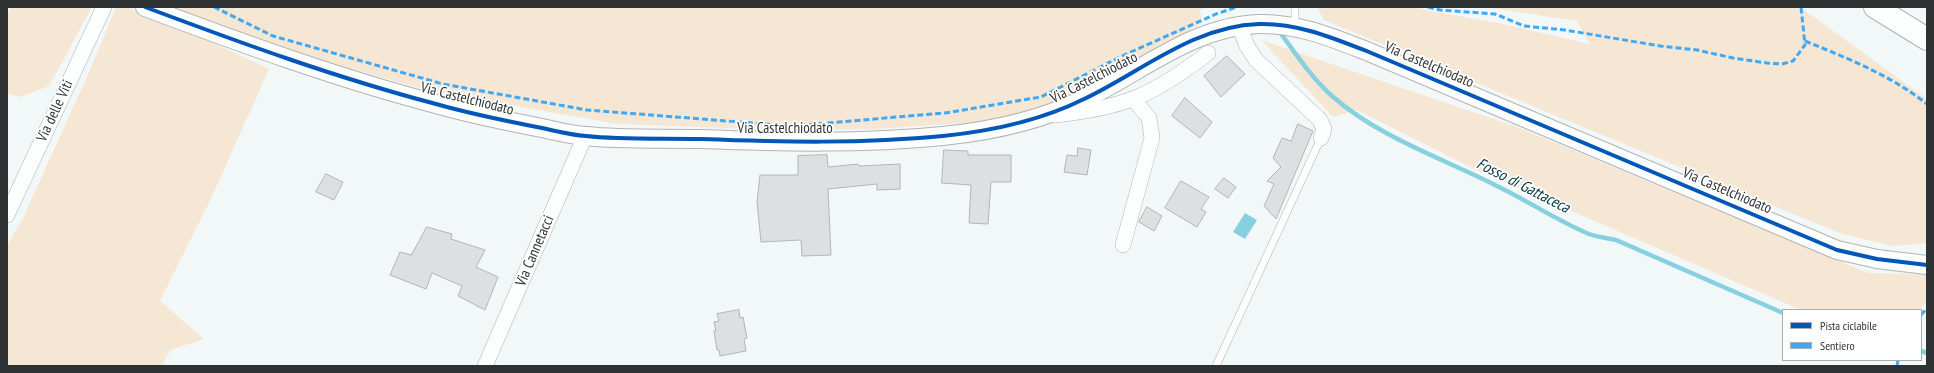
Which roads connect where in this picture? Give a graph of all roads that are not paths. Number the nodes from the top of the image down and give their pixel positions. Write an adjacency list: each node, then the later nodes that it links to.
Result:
1 (104, 7): 13 (street, Via delle Viti)
2 (145, 7): 11 (street, Via Castelchiodato)
3 (1295, 7): 6 (lane)
4 (1875, 7): 7 (highway)
5 (1239, 26): 6 (street, Via Castelchiodato); 10 (street, Via Castelchiodato); 12 (street)
6 (1295, 27): 15 (street, Via Castelchiodato)
7 (1927, 39)
8 (1208, 53): 9 (street)
9 (1134, 100): 10 (street); 14 (street)
10 (1041, 117): 11 (street, Via Castelchiodato)
11 (585, 136): 16 (street, Via Cannetacci)
12 (1321, 138): 17 (lane)
13 (7, 215)
14 (1123, 245)
15 (1927, 265)
16 (486, 366)
17 (1216, 366)

